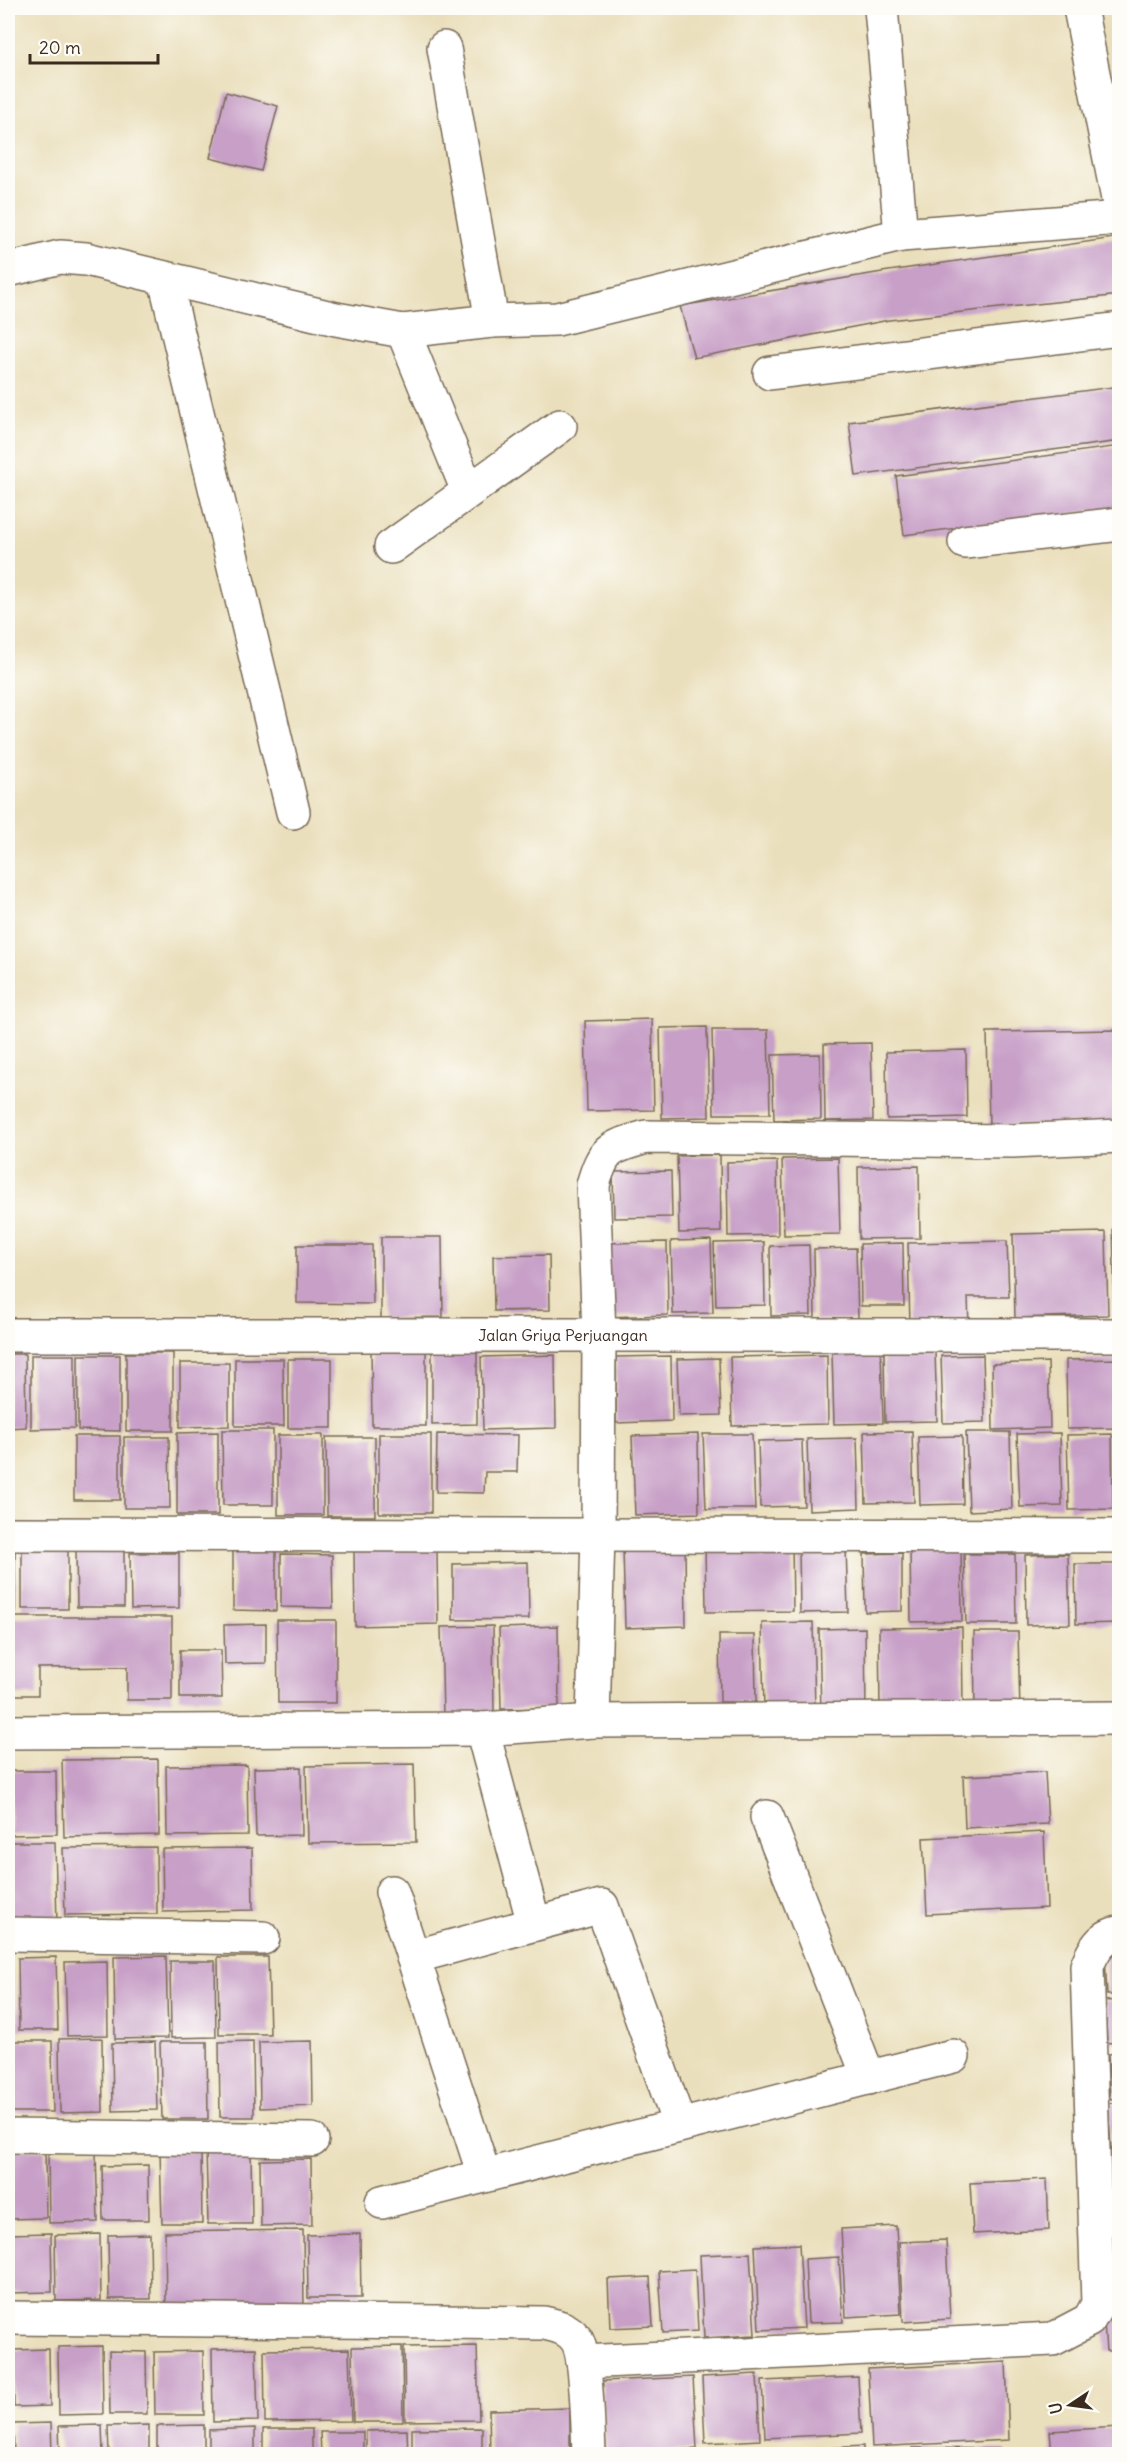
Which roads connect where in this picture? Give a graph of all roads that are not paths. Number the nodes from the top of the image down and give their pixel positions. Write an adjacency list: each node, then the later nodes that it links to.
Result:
1 (881, 8): 6 (street)
2 (1080, 8): 4 (street)
3 (444, 48): 9 (street)
4 (1119, 209)
5 (1119, 218): 6 (street)
6 (902, 235): 9 (street)
7 (8, 270): 8 (street)
8 (165, 279): 11 (street); 18 (street)
9 (492, 321): 11 (street)
10 (1119, 329): 12 (street)
11 (402, 331): 14 (street)
12 (770, 373)
13 (560, 426): 14 (street)
14 (468, 491): 17 (street)
15 (1119, 524): 16 (street)
16 (965, 542)
17 (391, 548)
18 (293, 812)
19 (1119, 1136): 20 (street)
20 (599, 1333): 21 (street, Jalan Griya Perjuangan); 22 (street, Jalan Griya Perjuangan); 24 (street)
21 (8, 1335)
22 (1119, 1335)
23 (8, 1534): 24 (street)
24 (598, 1534): 25 (street); 27 (street)
25 (1119, 1536)
26 (1119, 1718): 27 (street)
27 (593, 1721): 28 (street)
28 (482, 1729): 29 (street); 32 (street)
29 (8, 1732)
30 (767, 1818): 38 (street)
31 (392, 1892): 36 (street)
32 (534, 1924): 36 (street); 39 (street)
33 (1119, 1933): 45 (street)
34 (8, 1934): 35 (street)
35 (263, 1938)
36 (413, 1957): 42 (street)
37 (953, 2056): 38 (street)
38 (869, 2078): 39 (street)
39 (679, 2124): 42 (street)
40 (8, 2136): 41 (street)
41 (312, 2140)
42 (484, 2175): 43 (street)
43 (382, 2202)
44 (8, 2318): 45 (street)
45 (583, 2362): 46 (street)
46 (589, 2454)

